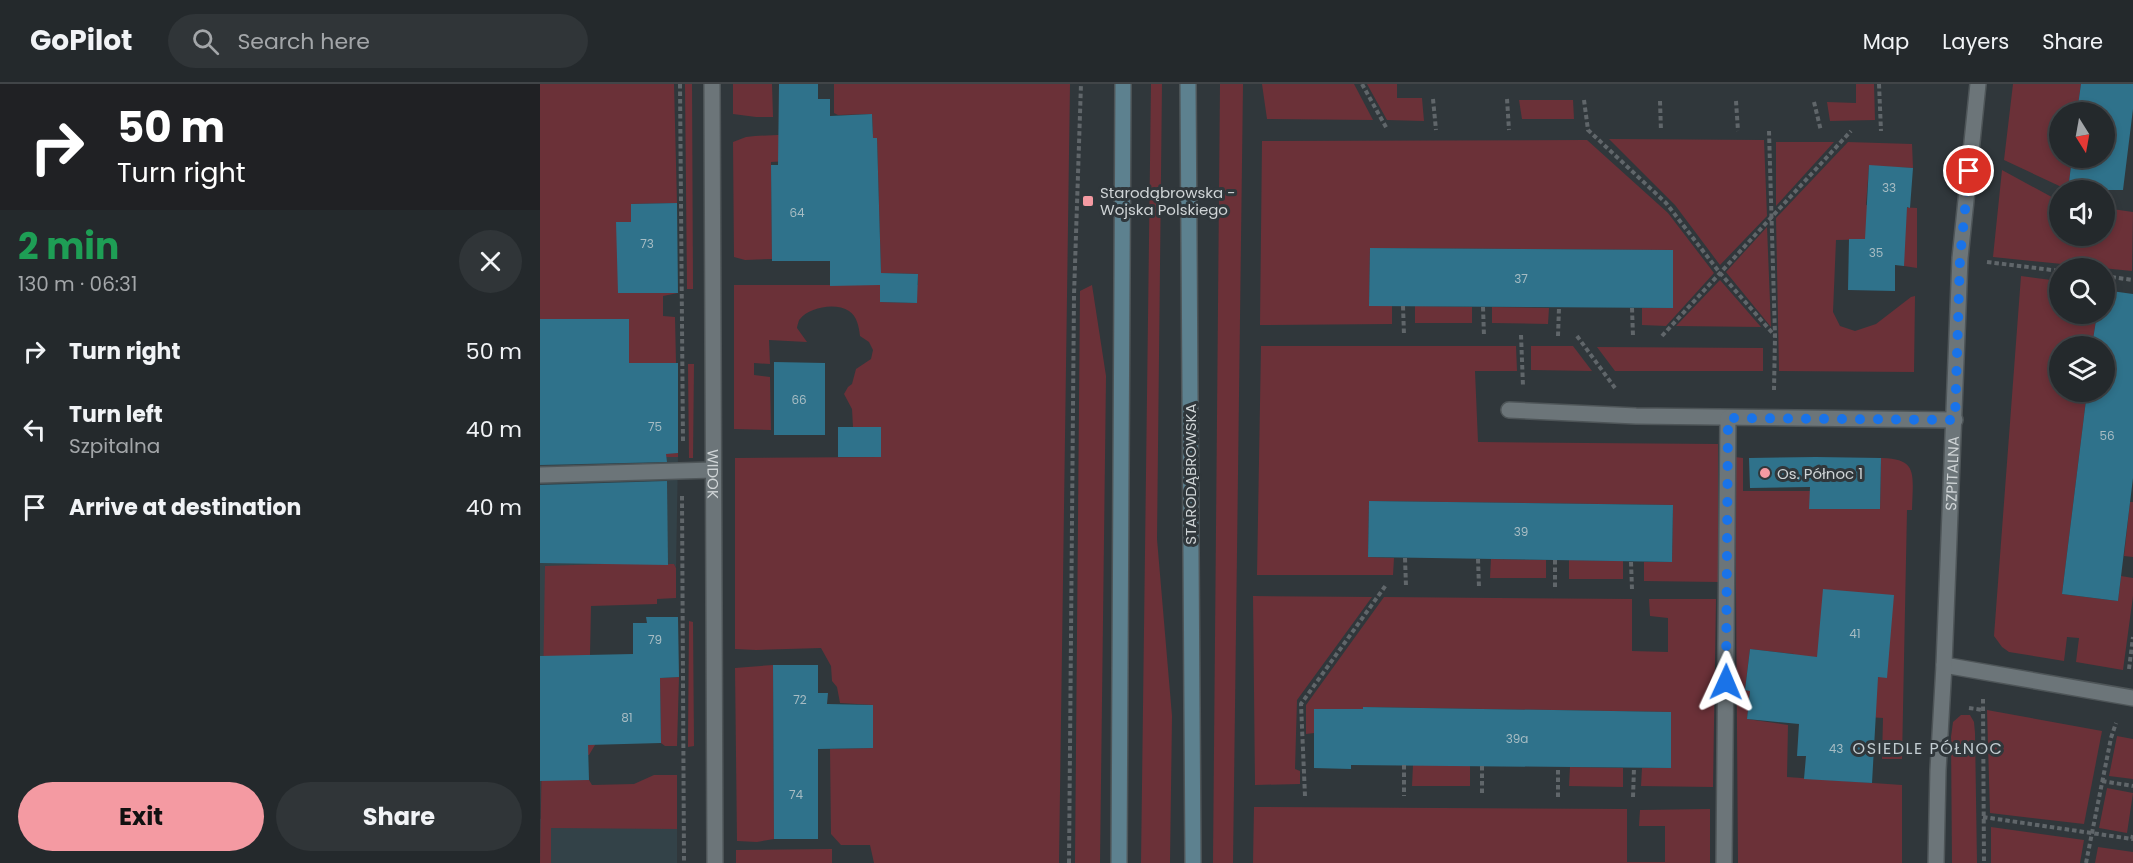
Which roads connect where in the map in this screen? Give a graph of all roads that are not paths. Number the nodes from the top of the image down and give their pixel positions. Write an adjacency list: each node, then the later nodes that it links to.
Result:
1 (712, 84): 8 (street, WIDOK)
2 (1124, 84): 13 (street)
3 (1188, 84): 14 (street, STARODĄBROWSKA)
4 (1978, 84): 7 (street, SZPITALNA)
5 (1516, 411): 6 (street)
6 (1728, 418): 7 (street); 15 (street)
7 (1955, 420): 10 (street, SZPITALNA)
8 (713, 470): 9 (street); 12 (street, WIDOK)
9 (540, 475)
10 (1944, 665): 11 (street); 16 (street, SZPITALNA)
11 (2129, 698)
12 (715, 863)
13 (1119, 863)
14 (1193, 863)
15 (1724, 863)
16 (1936, 863)

